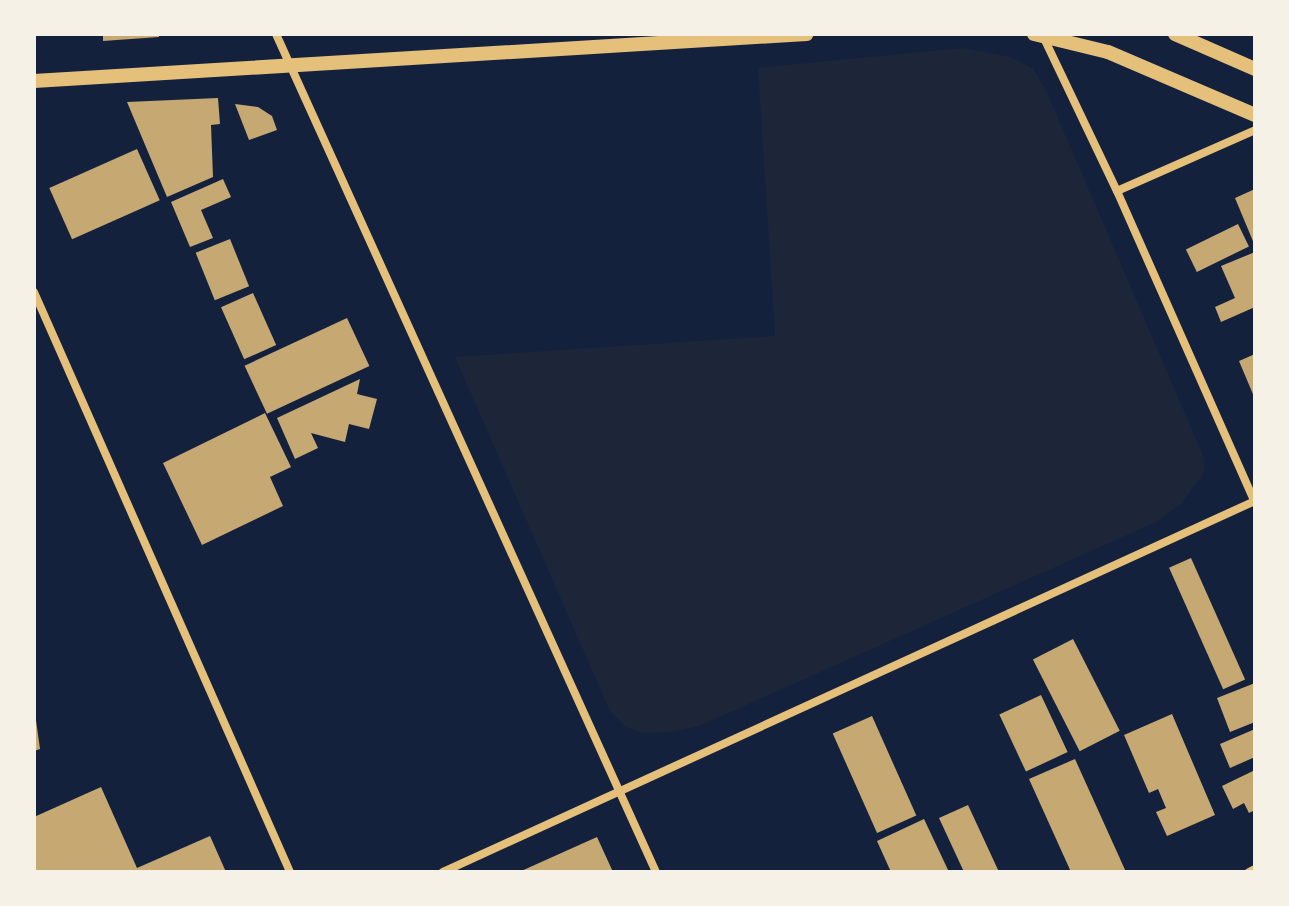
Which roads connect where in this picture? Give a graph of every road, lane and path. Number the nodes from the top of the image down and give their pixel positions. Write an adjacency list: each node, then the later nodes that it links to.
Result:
1 (276, 34): 5 (street)
2 (807, 34): 5 (street)
3 (1175, 34): 6 (street)
4 (1039, 35): 8 (street); 10 (street)
5 (291, 65): 7 (street); 13 (street)
6 (1255, 69)
7 (34, 81)
8 (1255, 115)
9 (1255, 130): 10 (street)
10 (1117, 191): 12 (street)
11 (34, 292): 15 (street)
12 (1255, 502): 13 (street)
13 (621, 792): 16 (street); 17 (street)
14 (1255, 869): 18 (street)
15 (290, 872)
16 (443, 872)
17 (656, 872)
18 (1249, 872)

